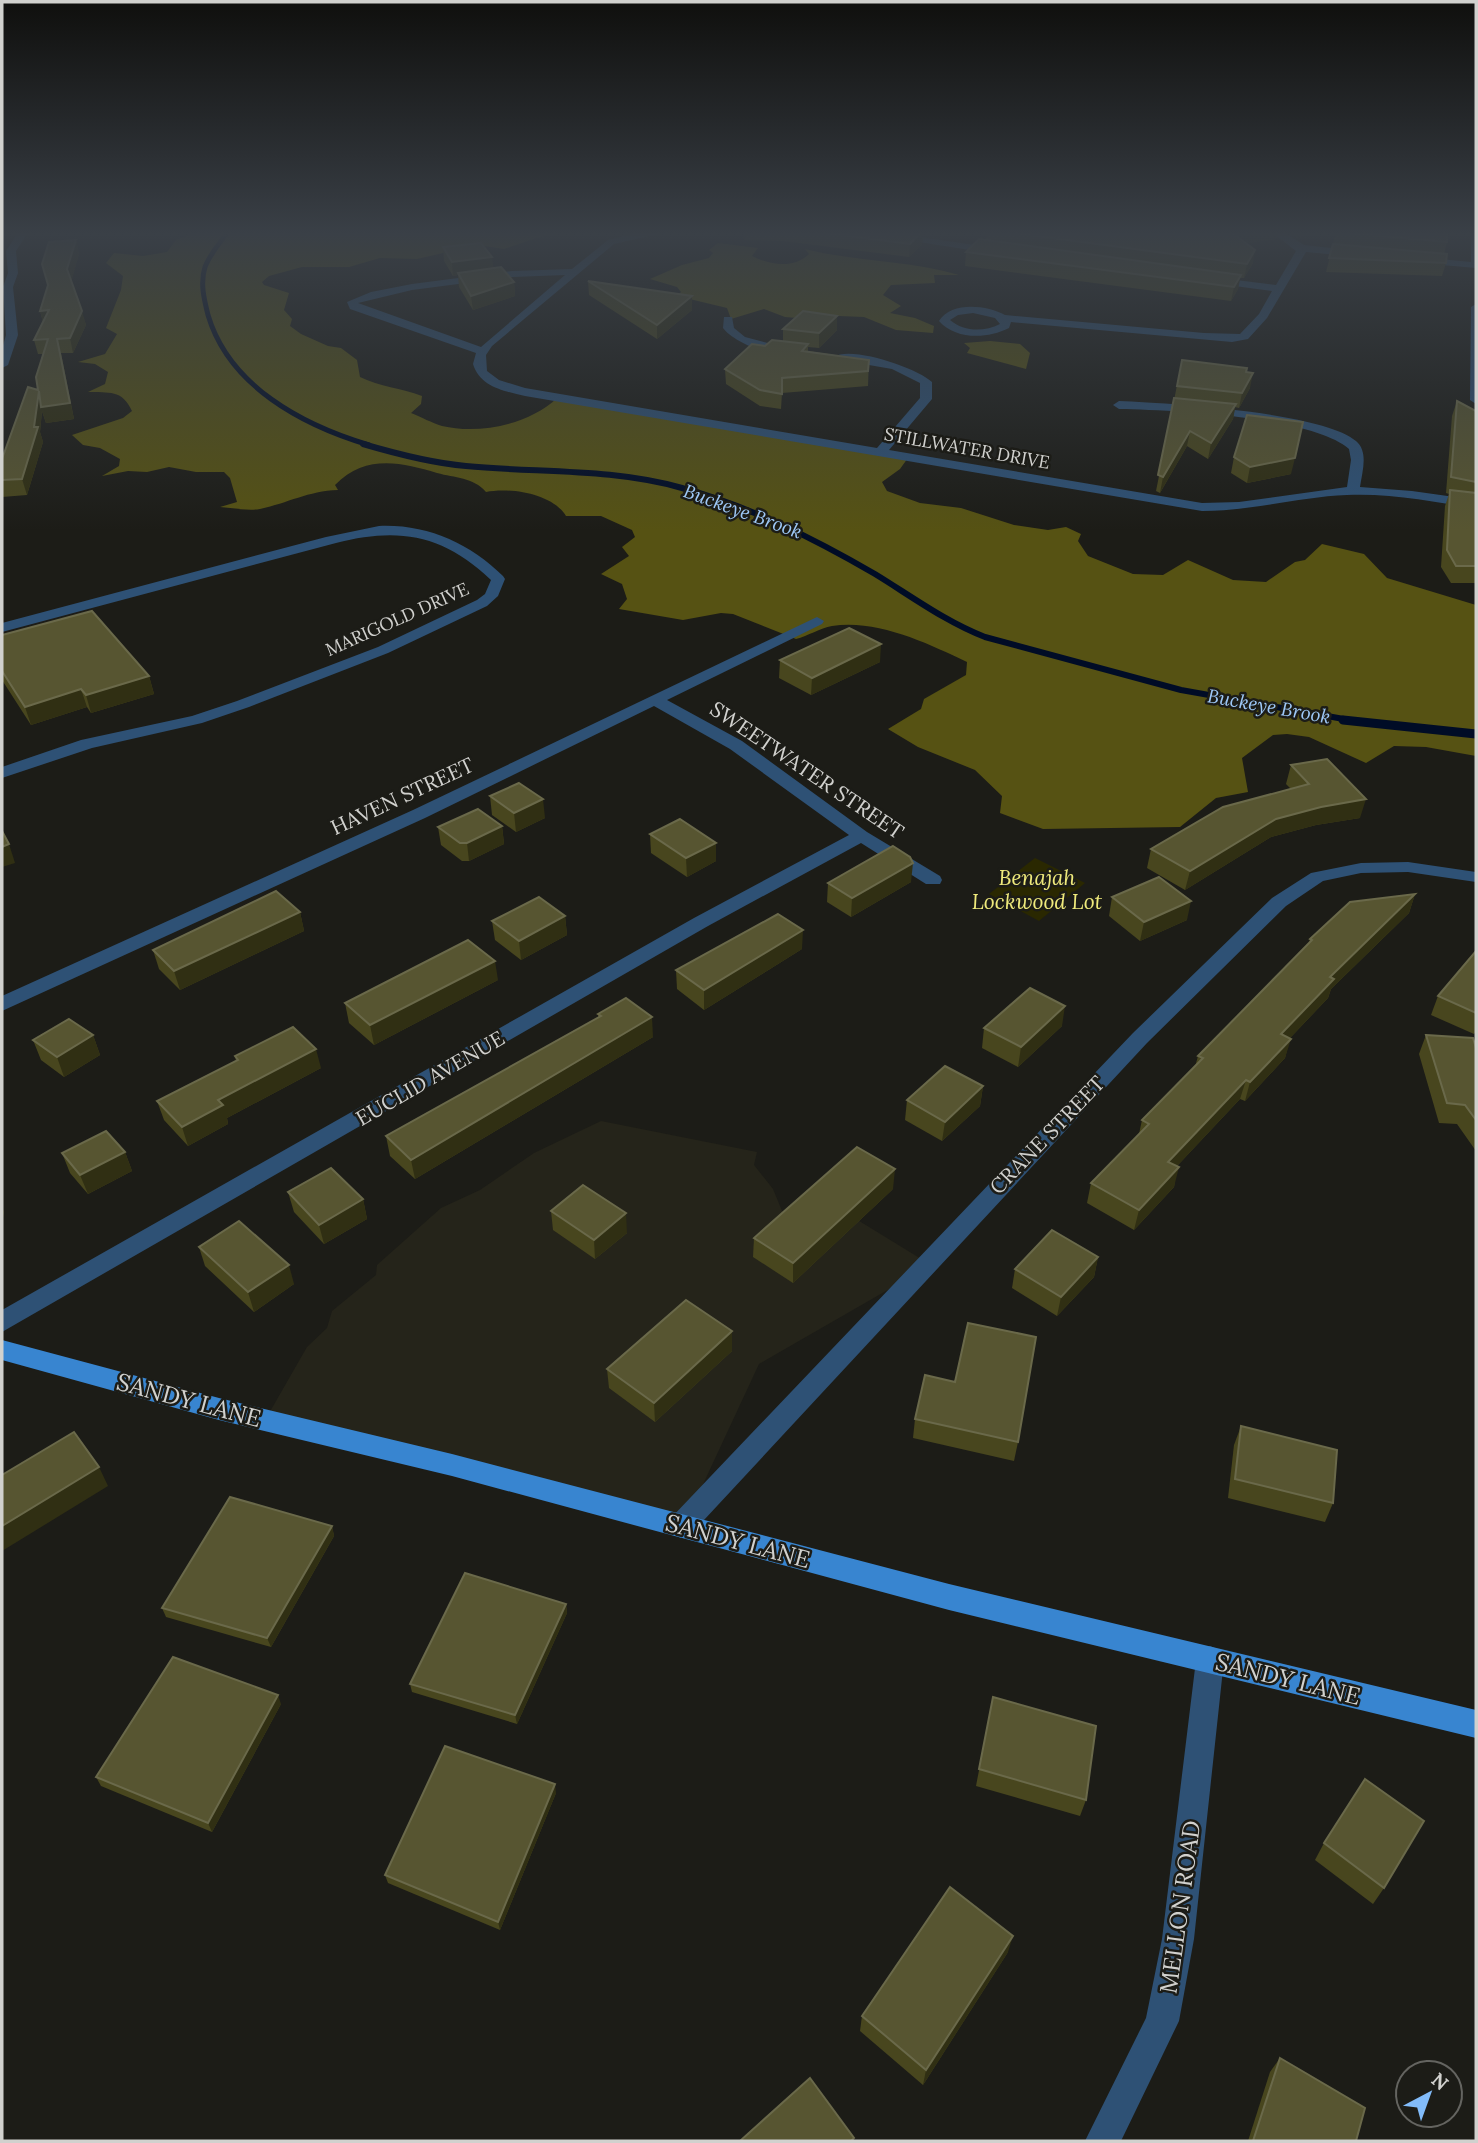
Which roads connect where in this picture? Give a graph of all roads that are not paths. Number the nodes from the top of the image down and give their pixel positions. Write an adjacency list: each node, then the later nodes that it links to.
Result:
1 (12, 331): 13 (street)
2 (424, 331): 10 (street)
3 (505, 331): 10 (street)
4 (730, 331): 11 (street)
5 (962, 331): 6 (street)
6 (988, 331)
7 (1145, 331): 8 (street)
8 (1249, 331)
9 (1475, 331): 14 (street)
10 (482, 351): 16 (street, STILLWATER DRIVE)
11 (798, 352)
12 (824, 355): 16 (street)
13 (2, 365)
14 (1476, 400)
15 (1119, 405): 17 (street)
16 (881, 451): 17 (street, STILLWATER DRIVE)
17 (1353, 491): 18 (street, STILLWATER DRIVE)
18 (1476, 504)
19 (817, 621): 21 (street, HAVEN STREET)
20 (2, 627): 22 (street, MARIGOLD DRIVE)
21 (655, 700): 23 (street, SWEETWATER STREET); 26 (street, HAVEN STREET)
22 (2, 773)
23 (860, 836): 25 (street, SWEETWATER STREET); 27 (street, EUCLID AVENUE)
24 (1476, 877): 29 (street, CRANE STREET)
25 (933, 880)
26 (2, 1004)
27 (2, 1322)
28 (2, 1350): 29 (main road, SANDY LANE)
29 (681, 1526): 30 (main road, SANDY LANE)
30 (1210, 1660): 31 (main road, SANDY LANE); 32 (street, MELLON ROAD)
31 (1476, 1724)
32 (1103, 2141)

